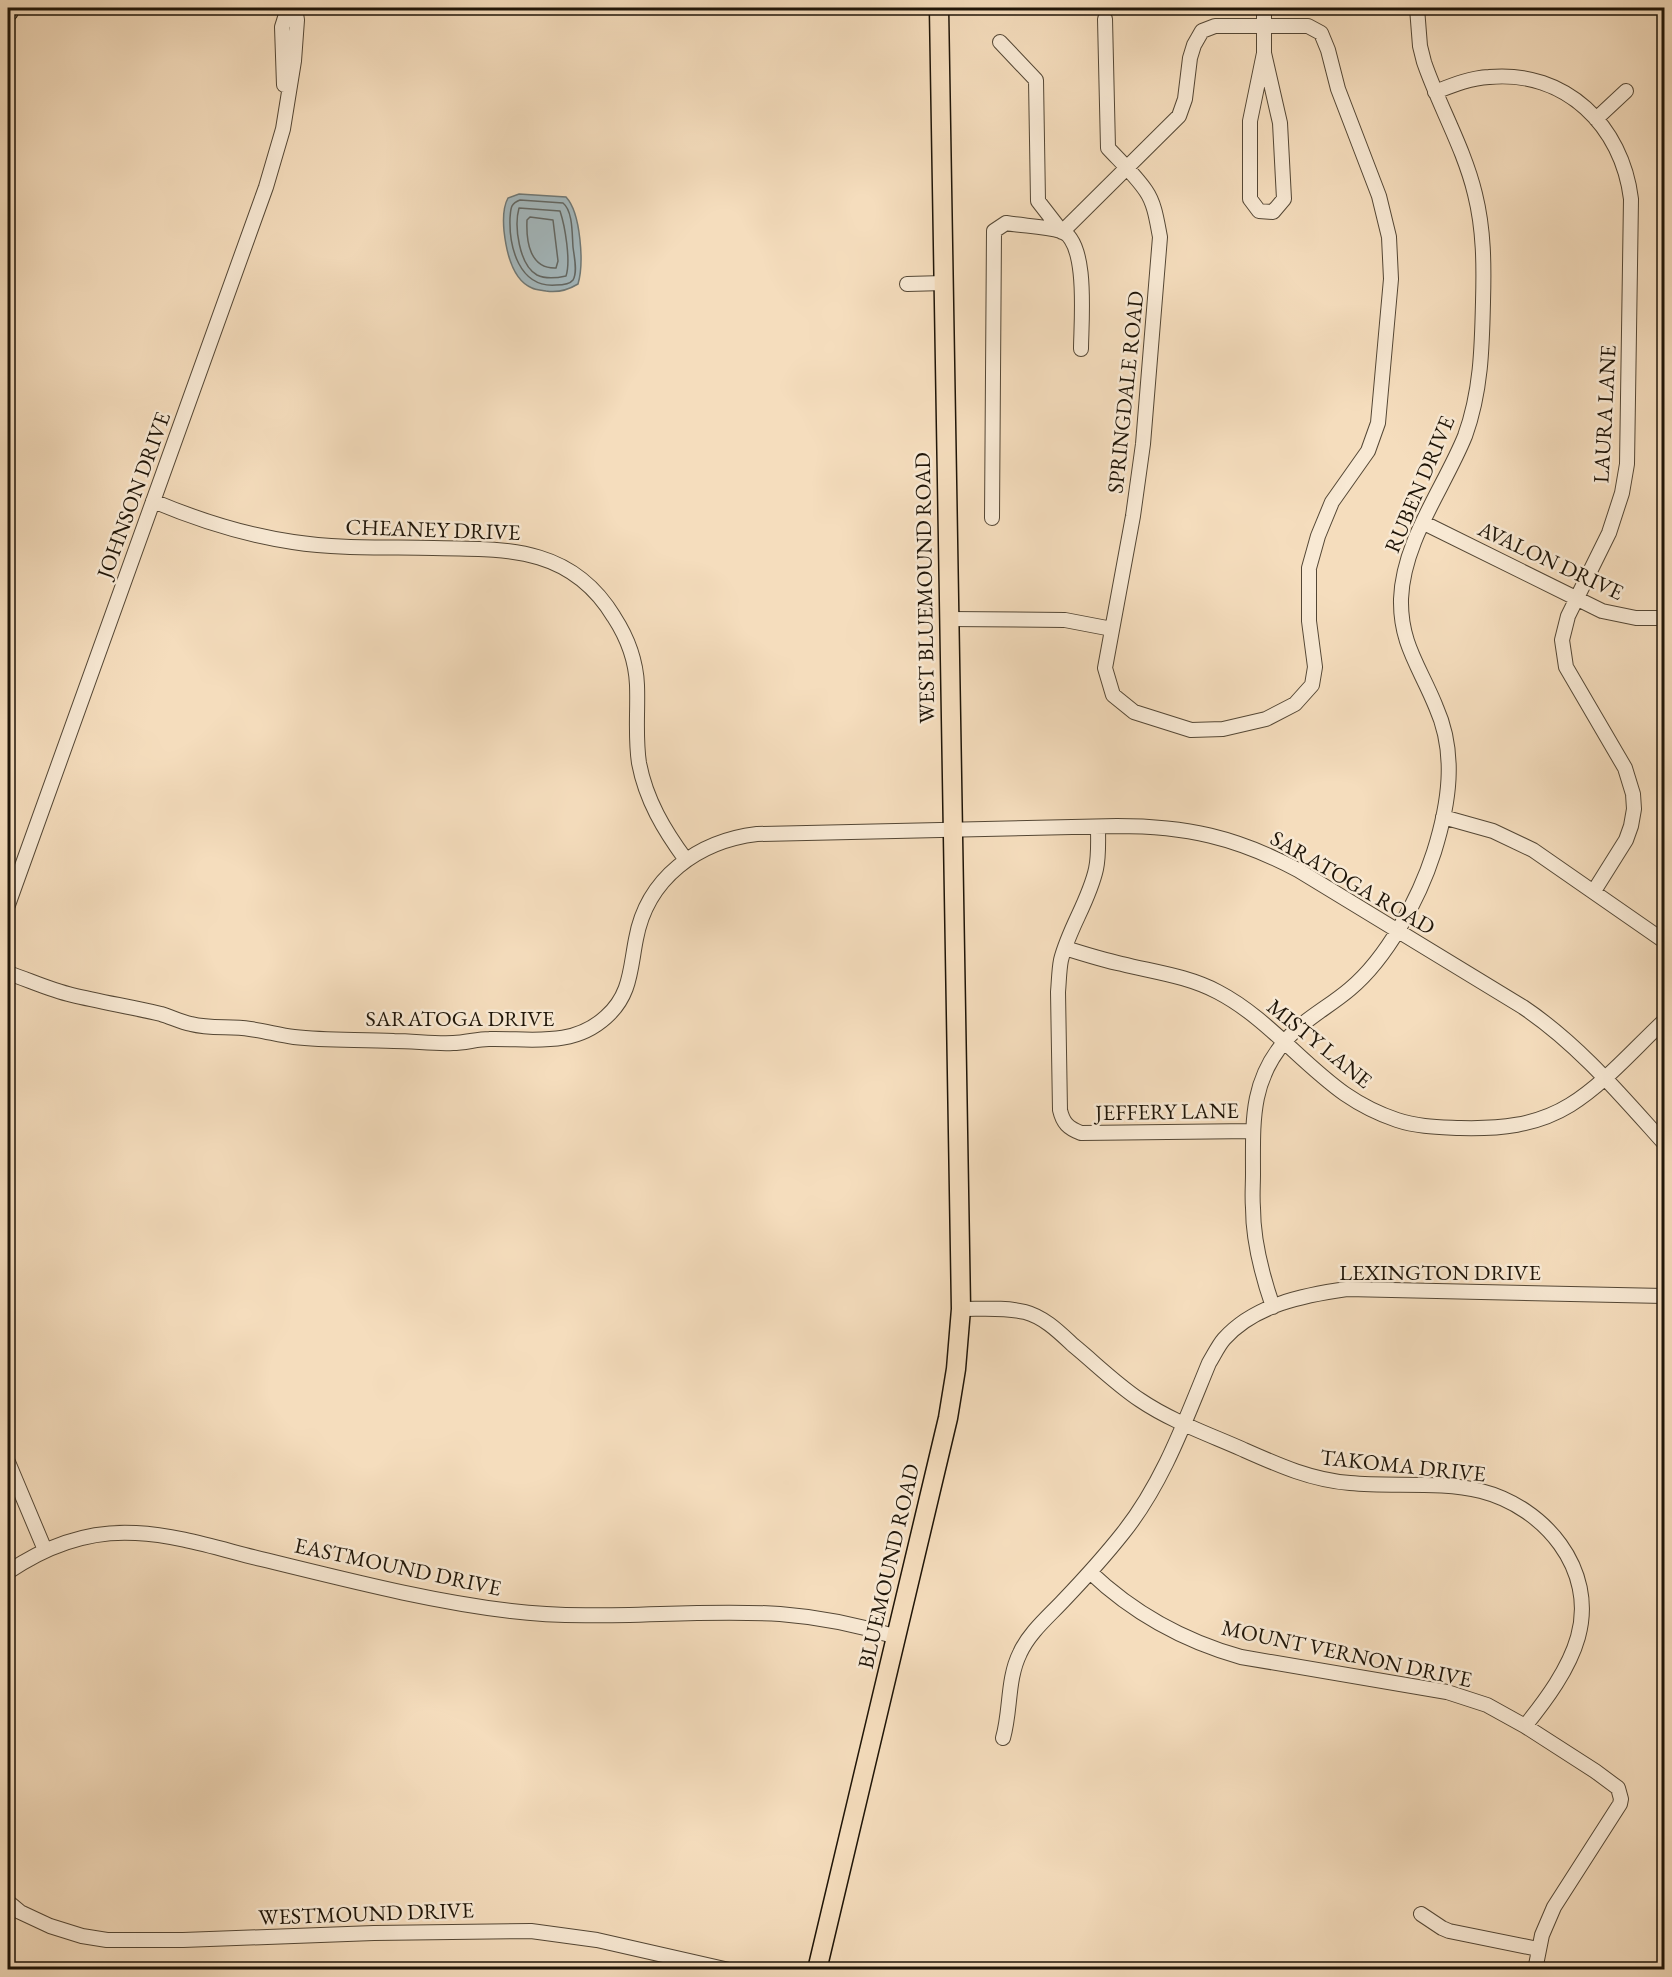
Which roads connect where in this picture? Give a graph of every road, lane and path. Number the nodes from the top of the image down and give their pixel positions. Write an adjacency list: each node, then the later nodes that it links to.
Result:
1 (288, 8): 12 (street, JOHNSON DRIVE)
2 (295, 8): 12 (street, JOHNSON DRIVE)
3 (939, 8): 16 (main road, WEST BLUEMOUND ROAD)
4 (1263, 8): 7 (street)
5 (1417, 8): 11 (street, RUBEN DRIVE)
6 (1105, 19): 14 (street, SPRINGDALE ROAD)
7 (1264, 25): 9 (street); 14 (street, SPRINGDALE ROAD); 25 (street, SPRINGDALE ROAD)
8 (1000, 42): 15 (street)
9 (1264, 53): 9 (street)
10 (1626, 91): 13 (street)
11 (1435, 93): 13 (street, LAURA LANE); 21 (street, RUBEN DRIVE)
12 (287, 96): 19 (street, JOHNSON DRIVE)
13 (1596, 119): 22 (street, LAURA LANE)
14 (1125, 167): 15 (street, SPRINGDALE ROAD); 25 (street, SPRINGDALE ROAD)
15 (1062, 232): 18 (street); 20 (street)
16 (944, 283): 17 (street); 24 (main road, WEST BLUEMOUND ROAD)
17 (907, 284)
18 (1081, 349)
19 (153, 501): 29 (street, CHEANEY DRIVE); 31 (street, JOHNSON DRIVE)
20 (992, 518)
21 (1424, 523): 22 (street, AVALON DRIVE); 26 (street, RUBEN DRIVE)
22 (1576, 599): 23 (street, AVALON DRIVE); 30 (street, LAURA LANE)
23 (1665, 618)
24 (948, 619): 25 (street); 28 (main road, WEST BLUEMOUND ROAD)
25 (1112, 629)
26 (1443, 817): 30 (street); 32 (street, RUBEN DRIVE)
27 (1098, 827): 28 (street, SARATOGA ROAD); 32 (street, SARATOGA ROAD); 34 (street, JEFFERY LANE)
28 (953, 830): 29 (street, SARATOGA DRIVE); 41 (main road, WEST BLUEMOUND ROAD)
29 (686, 860): 35 (street, SARATOGA DRIVE)
30 (1594, 891): 33 (street)
31 (8, 905)
32 (1397, 930): 37 (street, RUBEN DRIVE); 38 (street, SARATOGA ROAD)
33 (1665, 941)
34 (1065, 948): 37 (street, MISTY LANE); 39 (street, JEFFERY LANE)
35 (8, 973)
36 (1665, 1021): 38 (street, MISTY LANE)
37 (1284, 1042): 38 (street, MISTY LANE); 39 (street, RUBEN DRIVE)
38 (1604, 1077): 40 (street, SARATOGA ROAD)
39 (1253, 1131): 43 (street, RUBEN DRIVE)
40 (1665, 1143)
41 (959, 1167): 44 (main road, BLUEMOUND ROAD)
42 (1665, 1296): 43 (street, LEXINGTON DRIVE)
43 (1273, 1307): 45 (street, LEXINGTON DRIVE)
44 (961, 1309): 45 (street, TAKOMA DRIVE); 50 (main road, BLUEMOUND ROAD)
45 (1184, 1423): 49 (street, LEXINGTON DRIVE); 51 (street, TAKOMA DRIVE)
46 (8, 1462): 47 (street)
47 (45, 1550): 48 (street, EASTMOUND DRIVE); 50 (street, EASTMOUND DRIVE)
48 (8, 1572)
49 (1090, 1572): 51 (street, MOUNT VERNON DRIVE); 52 (street, LEXINGTON DRIVE)
50 (897, 1637): 57 (main road, BLUEMOUND ROAD)
51 (1525, 1726): 55 (street, MOUNT VERNON DRIVE)
52 (1003, 1738)
53 (8, 1902): 56 (street, WESTMOUND DRIVE)
54 (1421, 1914): 55 (street)
55 (1538, 1949): 58 (street)
56 (729, 1970)
57 (817, 1970)
58 (1535, 1970)

